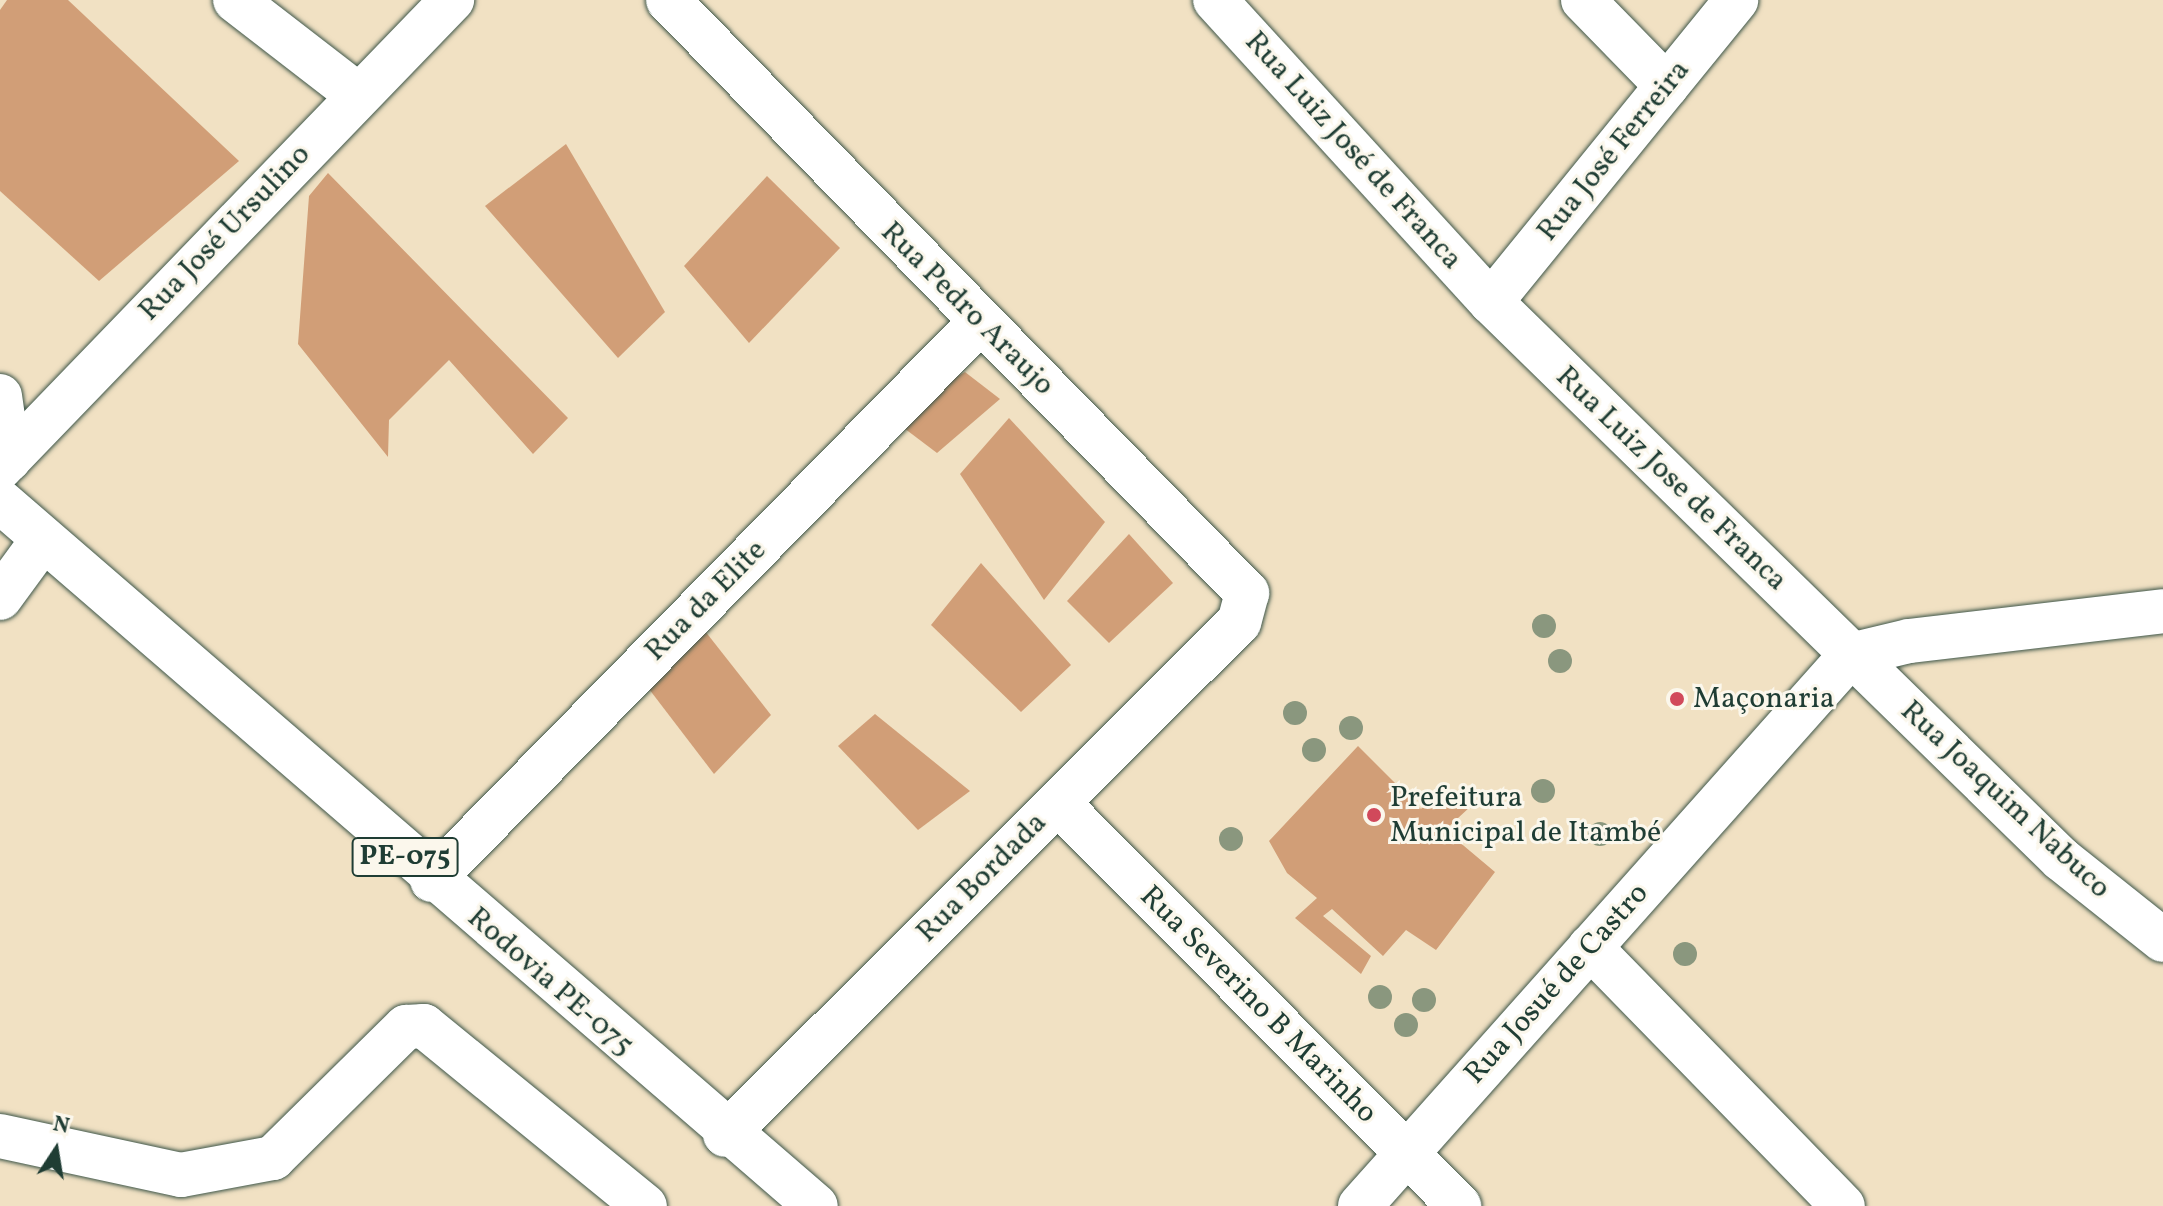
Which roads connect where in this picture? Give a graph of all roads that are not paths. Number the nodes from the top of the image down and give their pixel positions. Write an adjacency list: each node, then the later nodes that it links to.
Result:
1 (235, 0): 8 (street)
2 (452, 0): 8 (street, Rua José Ursulino)
3 (668, 0): 10 (street, Rua Pedro Araujo)
4 (1215, 0): 9 (street, Rua Luiz José de Franca)
5 (1583, 0): 7 (street)
6 (1736, 0): 7 (street, Rua José Ferreira)
7 (1667, 86): 9 (street, Rua José Ferreira)
8 (358, 95): 12 (street, Rua José Ursulino)
9 (1491, 302): 18 (street, Rua Luiz Jose de Franca)
10 (979, 323): 17 (street, Rua Pedro Araujo); 20 (street, Rua da Elite)
11 (0, 396): 12 (street)
12 (4, 464)
13 (0, 501): 14 (street, Rodovia PE-075 / PE-075)
14 (41, 542): 15 (street); 20 (street, Rodovia PE-075 / PE-075)
15 (0, 598)
16 (2163, 611): 18 (street)
17 (1239, 622): 19 (street, Rua Bordada)
18 (1851, 655): 21 (street, Rua Joaquim Nabuco); 22 (street, Rua Josué de Castro)
19 (1058, 803): 23 (street, Rua Bordada); 25 (street, Rua Severino B Marinho)
20 (432, 880): 23 (street, Rodovia PE-075 / PE-075)
21 (2163, 940)
22 (1590, 947): 25 (street, Rua Josué de Castro); 30 (street)
23 (725, 1135): 27 (street, Rodovia PE-075 / PE-075)
24 (0, 1136): 26 (street)
25 (1406, 1154): 28 (street, Rua Josué de Castro); 29 (street, Rua Severino B Marinho)
26 (645, 1206)
27 (816, 1206)
28 (1360, 1206)
29 (1459, 1206)
30 (1843, 1206)

